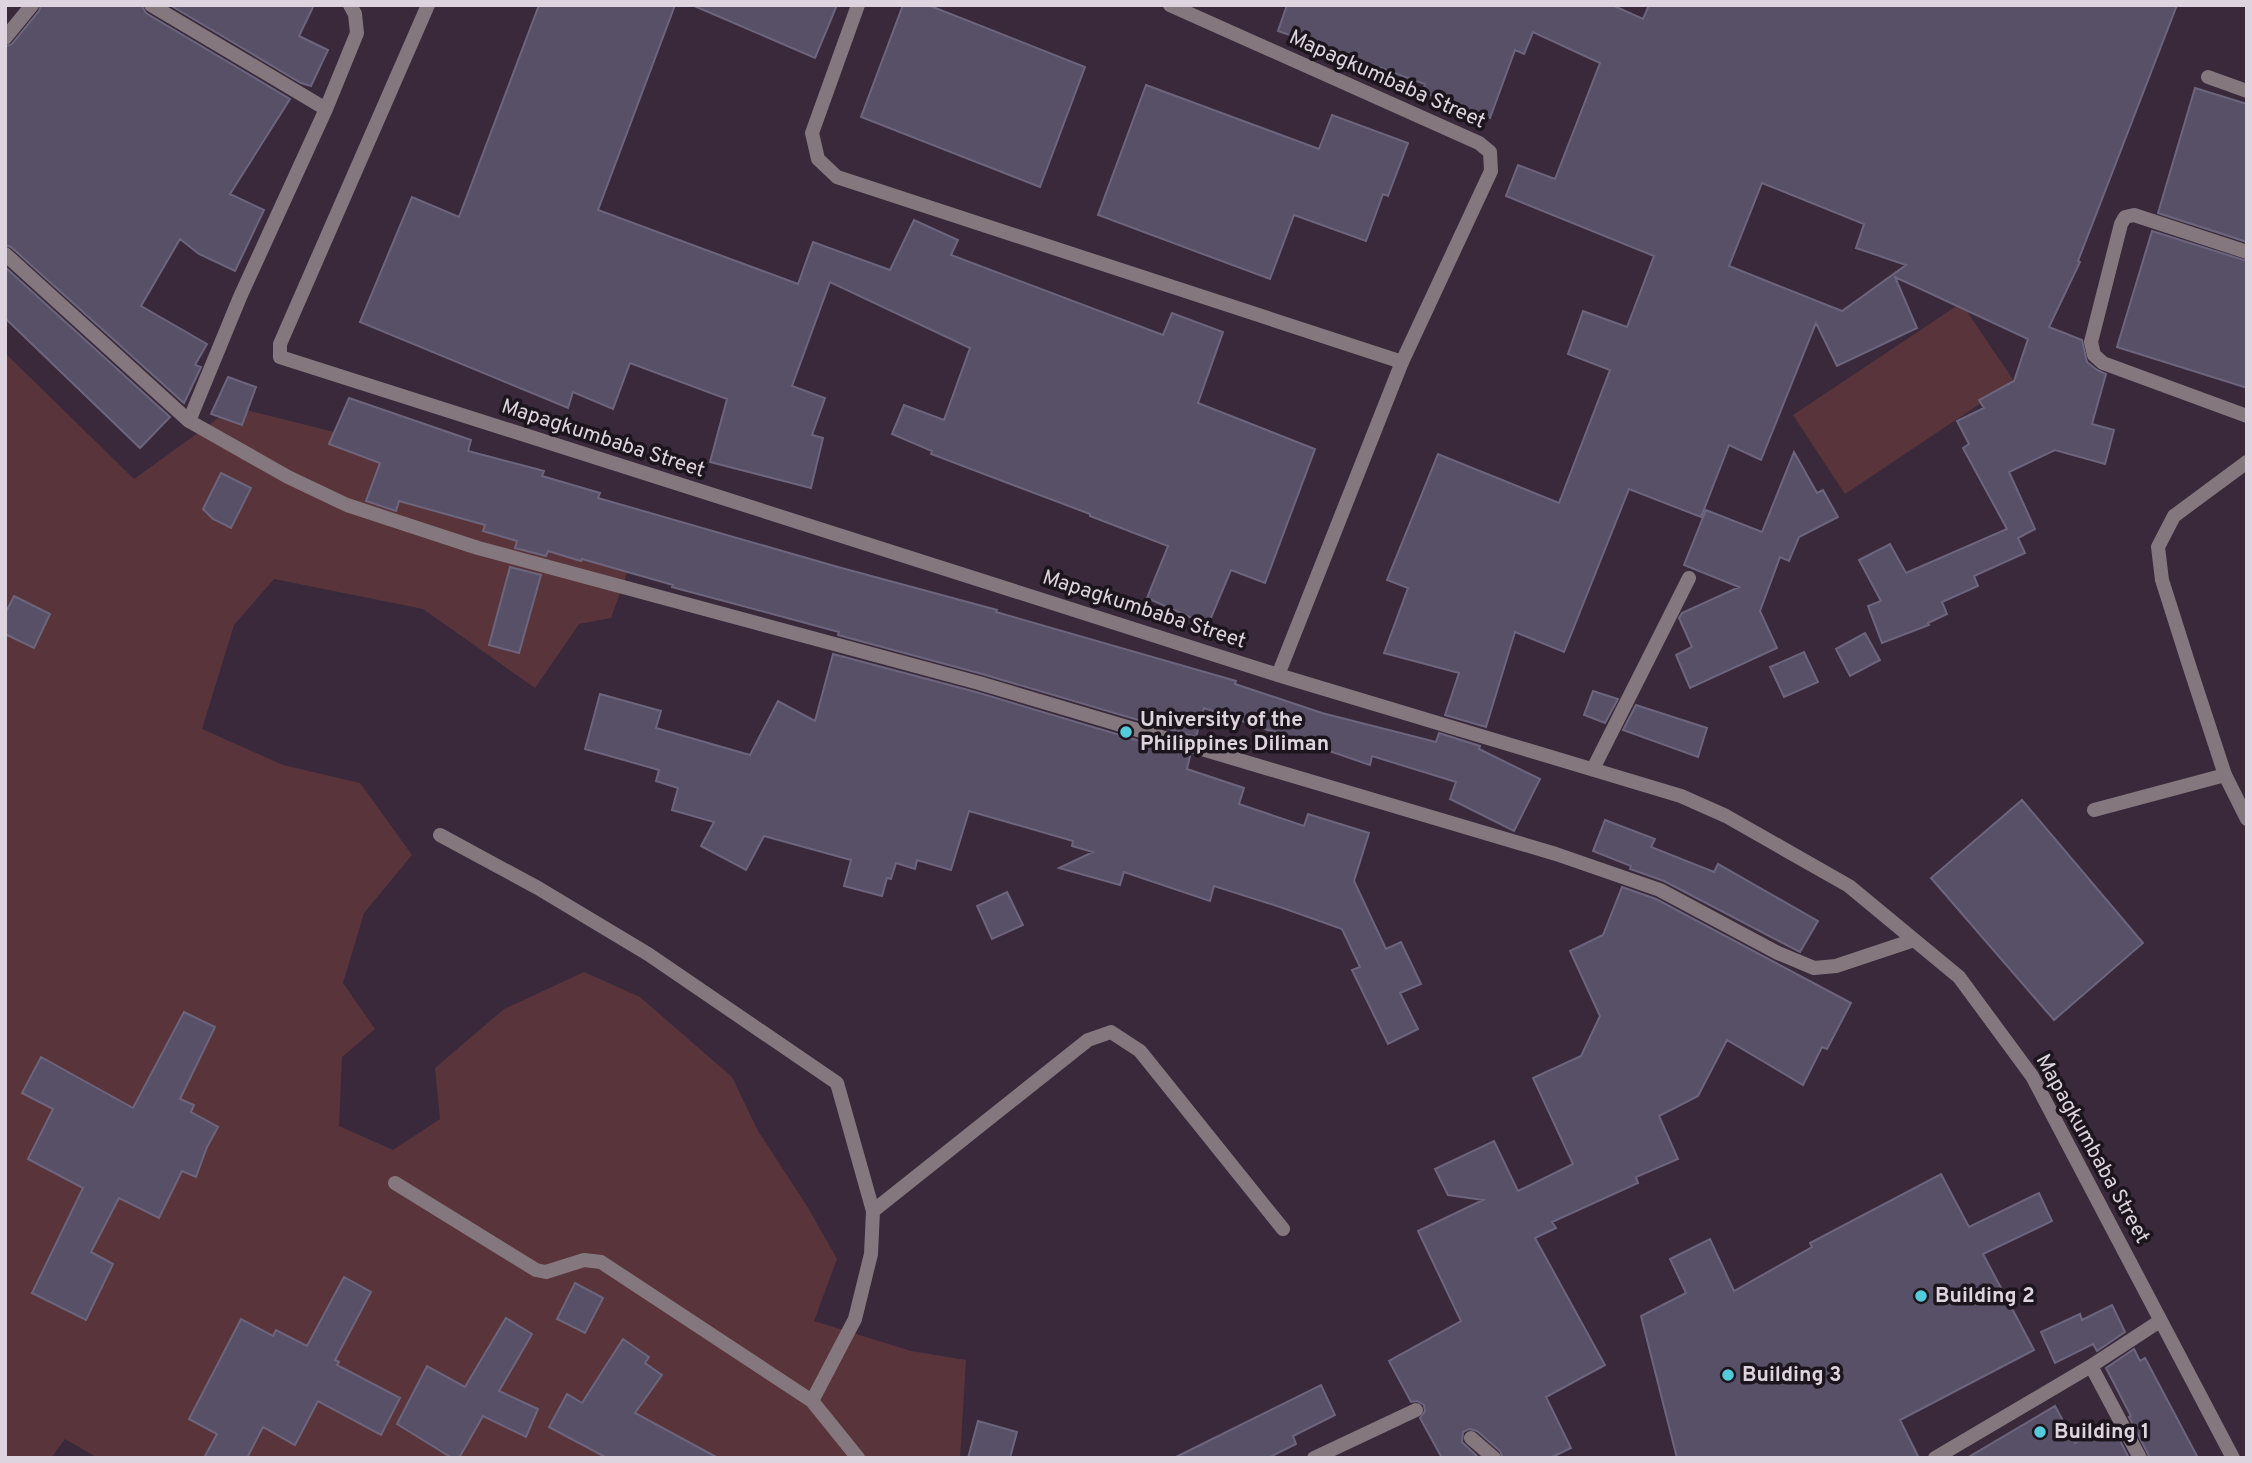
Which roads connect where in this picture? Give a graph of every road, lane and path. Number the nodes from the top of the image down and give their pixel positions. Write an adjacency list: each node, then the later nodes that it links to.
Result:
1 (32, 5): 7 (street)
2 (151, 5): 10 (street)
3 (350, 5): 10 (street)
4 (428, 5): 18 (street, Mapagkumbaba Street)
5 (858, 5): 13 (street)
6 (1170, 5): 13 (street, Mapagkumbaba Street)
7 (5, 38)
8 (2208, 77): 9 (street)
9 (2247, 91)
10 (327, 109): 15 (street)
11 (2247, 252): 14 (street)
12 (5, 254): 15 (street)
13 (1402, 362): 18 (street, Mapagkumbaba Street)
14 (2247, 416)
15 (189, 421): 24 (street)
16 (2247, 462): 20 (street)
17 (1689, 578): 19 (street)
18 (1278, 675): 19 (street, Mapagkumbaba Street)
19 (1593, 769): 24 (street, Mapagkumbaba Street)
20 (2225, 775): 21 (street); 22 (street)
21 (2094, 810)
22 (2247, 819)
23 (440, 835): 26 (street)
24 (1914, 940): 28 (street, Mapagkumbaba Street)
25 (395, 1183): 30 (street)
26 (873, 1211): 27 (street); 30 (street)
27 (1283, 1229)
28 (2160, 1321): 29 (street); 38 (street, Mapagkumbaba Street)
29 (2091, 1366): 36 (street); 37 (street)
30 (812, 1401): 33 (street)
31 (1416, 1410): 34 (street)
32 (1471, 1438): 35 (street)
33 (859, 1458)
34 (1314, 1458)
35 (1494, 1458)
36 (1936, 1458)
37 (2140, 1458)
38 (2233, 1458)

